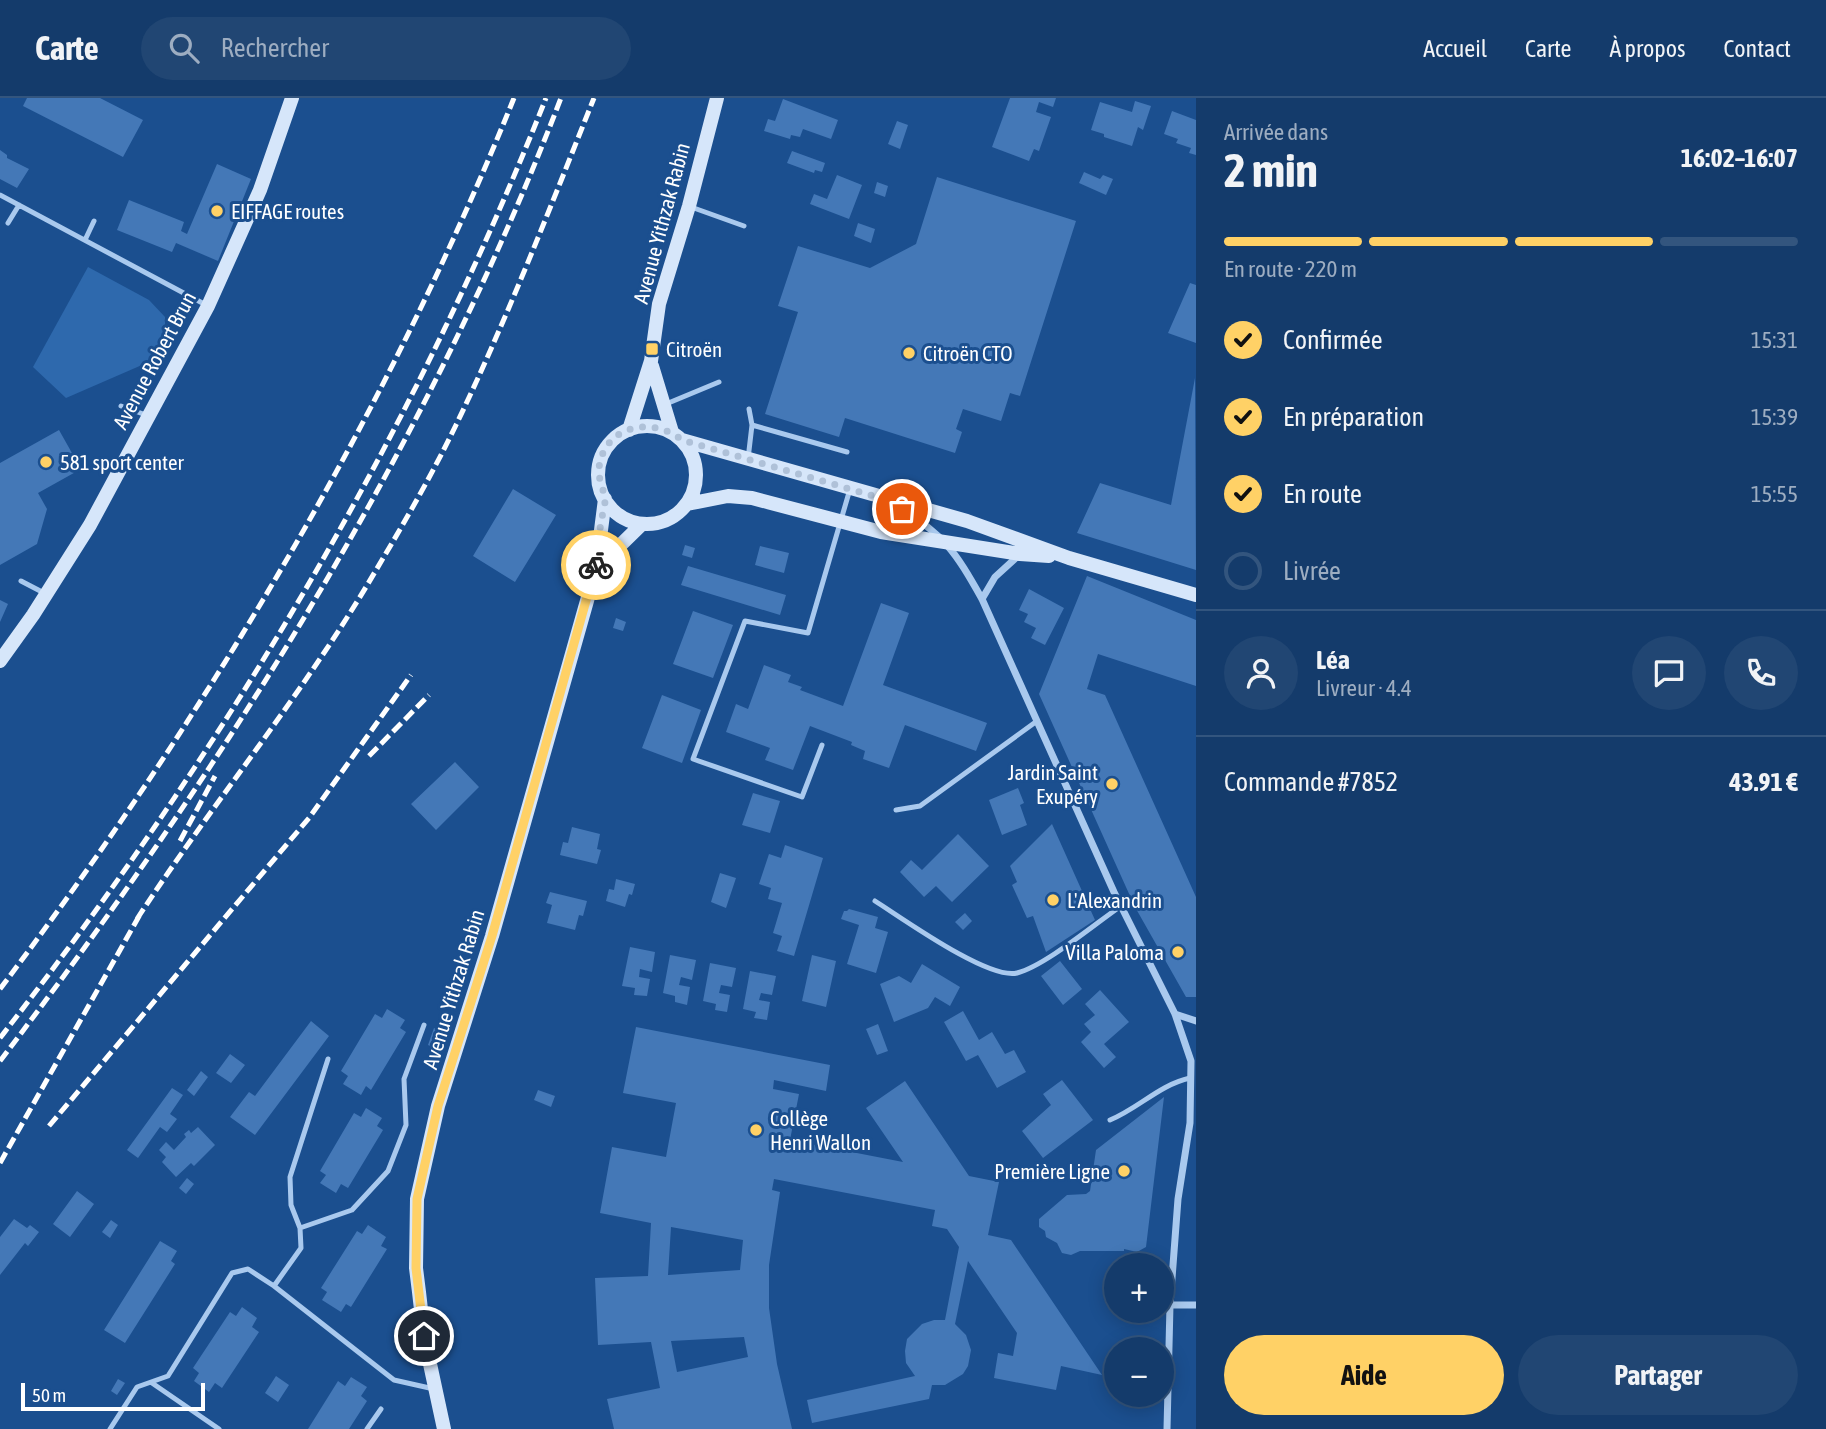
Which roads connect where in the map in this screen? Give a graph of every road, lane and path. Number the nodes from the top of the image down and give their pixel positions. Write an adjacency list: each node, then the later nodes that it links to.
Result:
1 (292, 98): 10 (main road, Avenue Robert Brun)
2 (716, 98): 5 (main road, Avenue Yithzak Rabin)
3 (0, 195): 4 (lane)
4 (19, 205): 7 (lane); 9 (lane)
5 (688, 206): 8 (lane); 11 (main road, Avenue Yithzak Rabin)
6 (94, 221): 9 (lane)
7 (8, 223)
8 (744, 226)
9 (85, 240): 10 (lane)
10 (208, 306): 16 (main road, Avenue Robert Brun)
11 (651, 361): 13 (main road, Avenue Yithzak Rabin); 18 (main road, Avenue Yithzak Rabin)
12 (719, 382): 13 (lane)
13 (663, 405): 19 (main road, Avenue Yithzak Rabin)
14 (121, 406): 16 (lane)
15 (749, 409): 17 (lane)
16 (149, 416): 33 (main road, Avenue Robert Brun)
17 (752, 425): 20 (lane); 21 (lane)
18 (629, 430): 19 (main road); 23 (main road)
19 (677, 436): 21 (main road); 25 (main road)
20 (847, 452)
21 (748, 459): 22 (main road)
22 (850, 489): 24 (main road); 26 (lane)
23 (605, 499): 27 (main road); 31 (main road, Avenue Yithzak Rabin)
24 (884, 499): 28 (street); 30 (main road)
25 (687, 503): 26 (main road); 27 (main road)
26 (840, 521): 28 (main road); 38 (lane)
27 (642, 524): 31 (main road, Avenue Yithzak Rabin)
28 (946, 542): 29 (main road); 35 (street)
29 (1020, 554): 30 (main road); 35 (street)
30 (1069, 558): 34 (main road)
31 (596, 569): 58 (main road, Avenue Yithzak Rabin)
32 (21, 581): 33 (lane)
33 (46, 594): 36 (main road, Avenue Robert Brun)
34 (1196, 595)
35 (982, 600): 37 (street)
36 (0, 661)
37 (1037, 721): 39 (lane); 41 (street)
38 (822, 744)
39 (897, 810)
40 (874, 901): 41 (lane)
41 (1121, 906): 42 (street)
42 (1175, 1014): 43 (street); 46 (street)
43 (1196, 1021)
44 (424, 1025): 51 (lane)
45 (328, 1059): 51 (lane)
46 (1194, 1059): 47 (street)
47 (1193, 1077): 49 (lane); 50 (street)
48 (1196, 1114): 50 (street)
49 (1110, 1119)
50 (1190, 1124): 52 (street)
51 (300, 1228): 53 (lane)
52 (1174, 1253)
53 (274, 1286): 57 (lane); 58 (lane)
54 (1174, 1305): 55 (street)
55 (1196, 1305)
56 (1170, 1323): 64 (street)
57 (152, 1383): 60 (lane); 61 (lane)
58 (435, 1389): 63 (main road, Avenue Yithzak Rabin)
59 (381, 1409): 62 (lane)
60 (110, 1429)
61 (219, 1429)
62 (367, 1429)
63 (444, 1429)
64 (1167, 1429)

